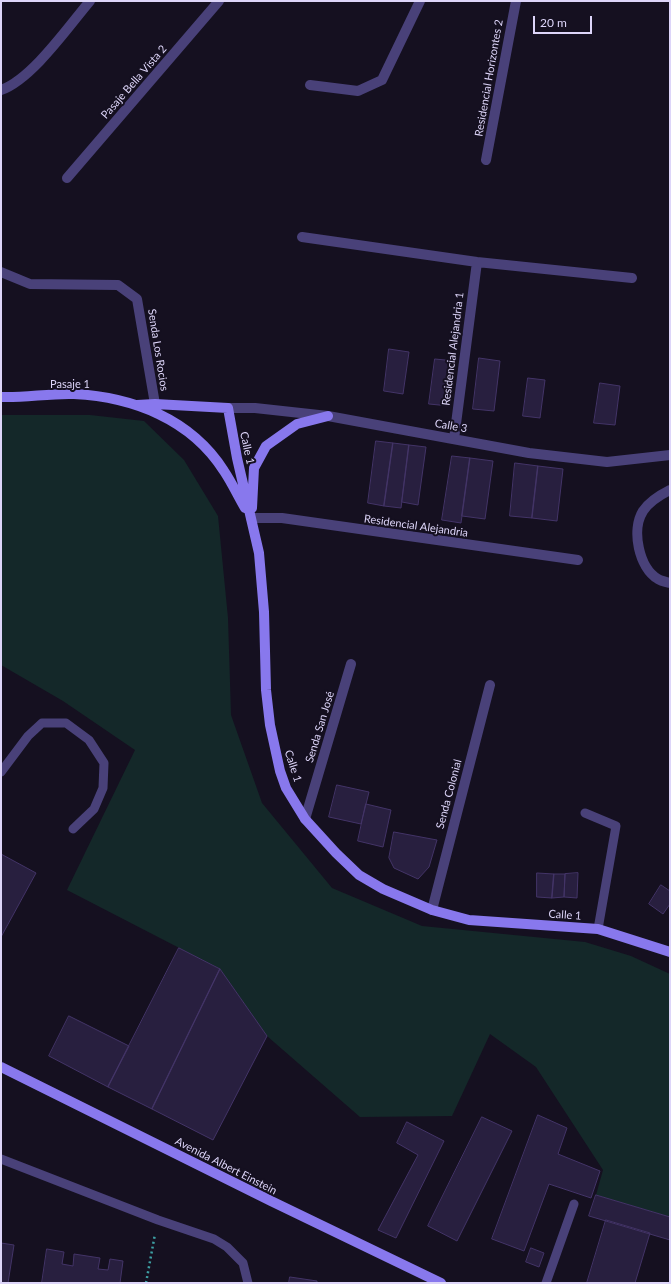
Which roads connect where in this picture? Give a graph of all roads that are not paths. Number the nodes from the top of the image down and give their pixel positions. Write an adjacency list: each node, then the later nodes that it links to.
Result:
1 (90, 1): 6 (street)
2 (219, 1): 8 (street, Pasaje Bella Vista 2)
3 (420, 1): 5 (street)
4 (516, 1): 7 (street, Residencial Horizontes 2)
5 (310, 85)
6 (1, 90)
7 (486, 160)
8 (67, 178)
9 (302, 237): 10 (street)
10 (477, 262): 12 (street); 18 (street, Residencial Alejandria 1)
11 (1, 272): 14 (street, Senda Los Rocios)
12 (632, 278)
13 (1, 397): 15 (street, Pasaje 1)
14 (155, 404): 15 (street); 16 (street)
15 (137, 405): 21 (street)
16 (228, 408): 17 (street, Calle 3); 21 (street, Calle 1)
17 (328, 416): 18 (street, Calle 3); 21 (street)
18 (454, 439): 19 (street, Calle 3)
19 (670, 455)
20 (670, 490): 23 (street)
21 (251, 518): 22 (street, Residencial Alejandria); 28 (street, Calle 1)
22 (578, 560)
23 (670, 584)
24 (351, 664): 28 (street, Senda San José)
25 (490, 685): 30 (street, Senda Colonial)
26 (1, 772): 29 (lane)
27 (585, 813): 31 (lane)
28 (305, 819): 30 (street, Calle 1)
29 (73, 829)
30 (432, 910): 31 (street, Calle 1)
31 (598, 929): 32 (street, Calle 1)
32 (670, 952)
33 (1, 1067): 37 (street, Avenida Albert Einstein)
34 (1, 1159): 36 (lane)
35 (574, 1204): 38 (lane)
36 (248, 1283)
37 (441, 1283)
38 (546, 1283)

